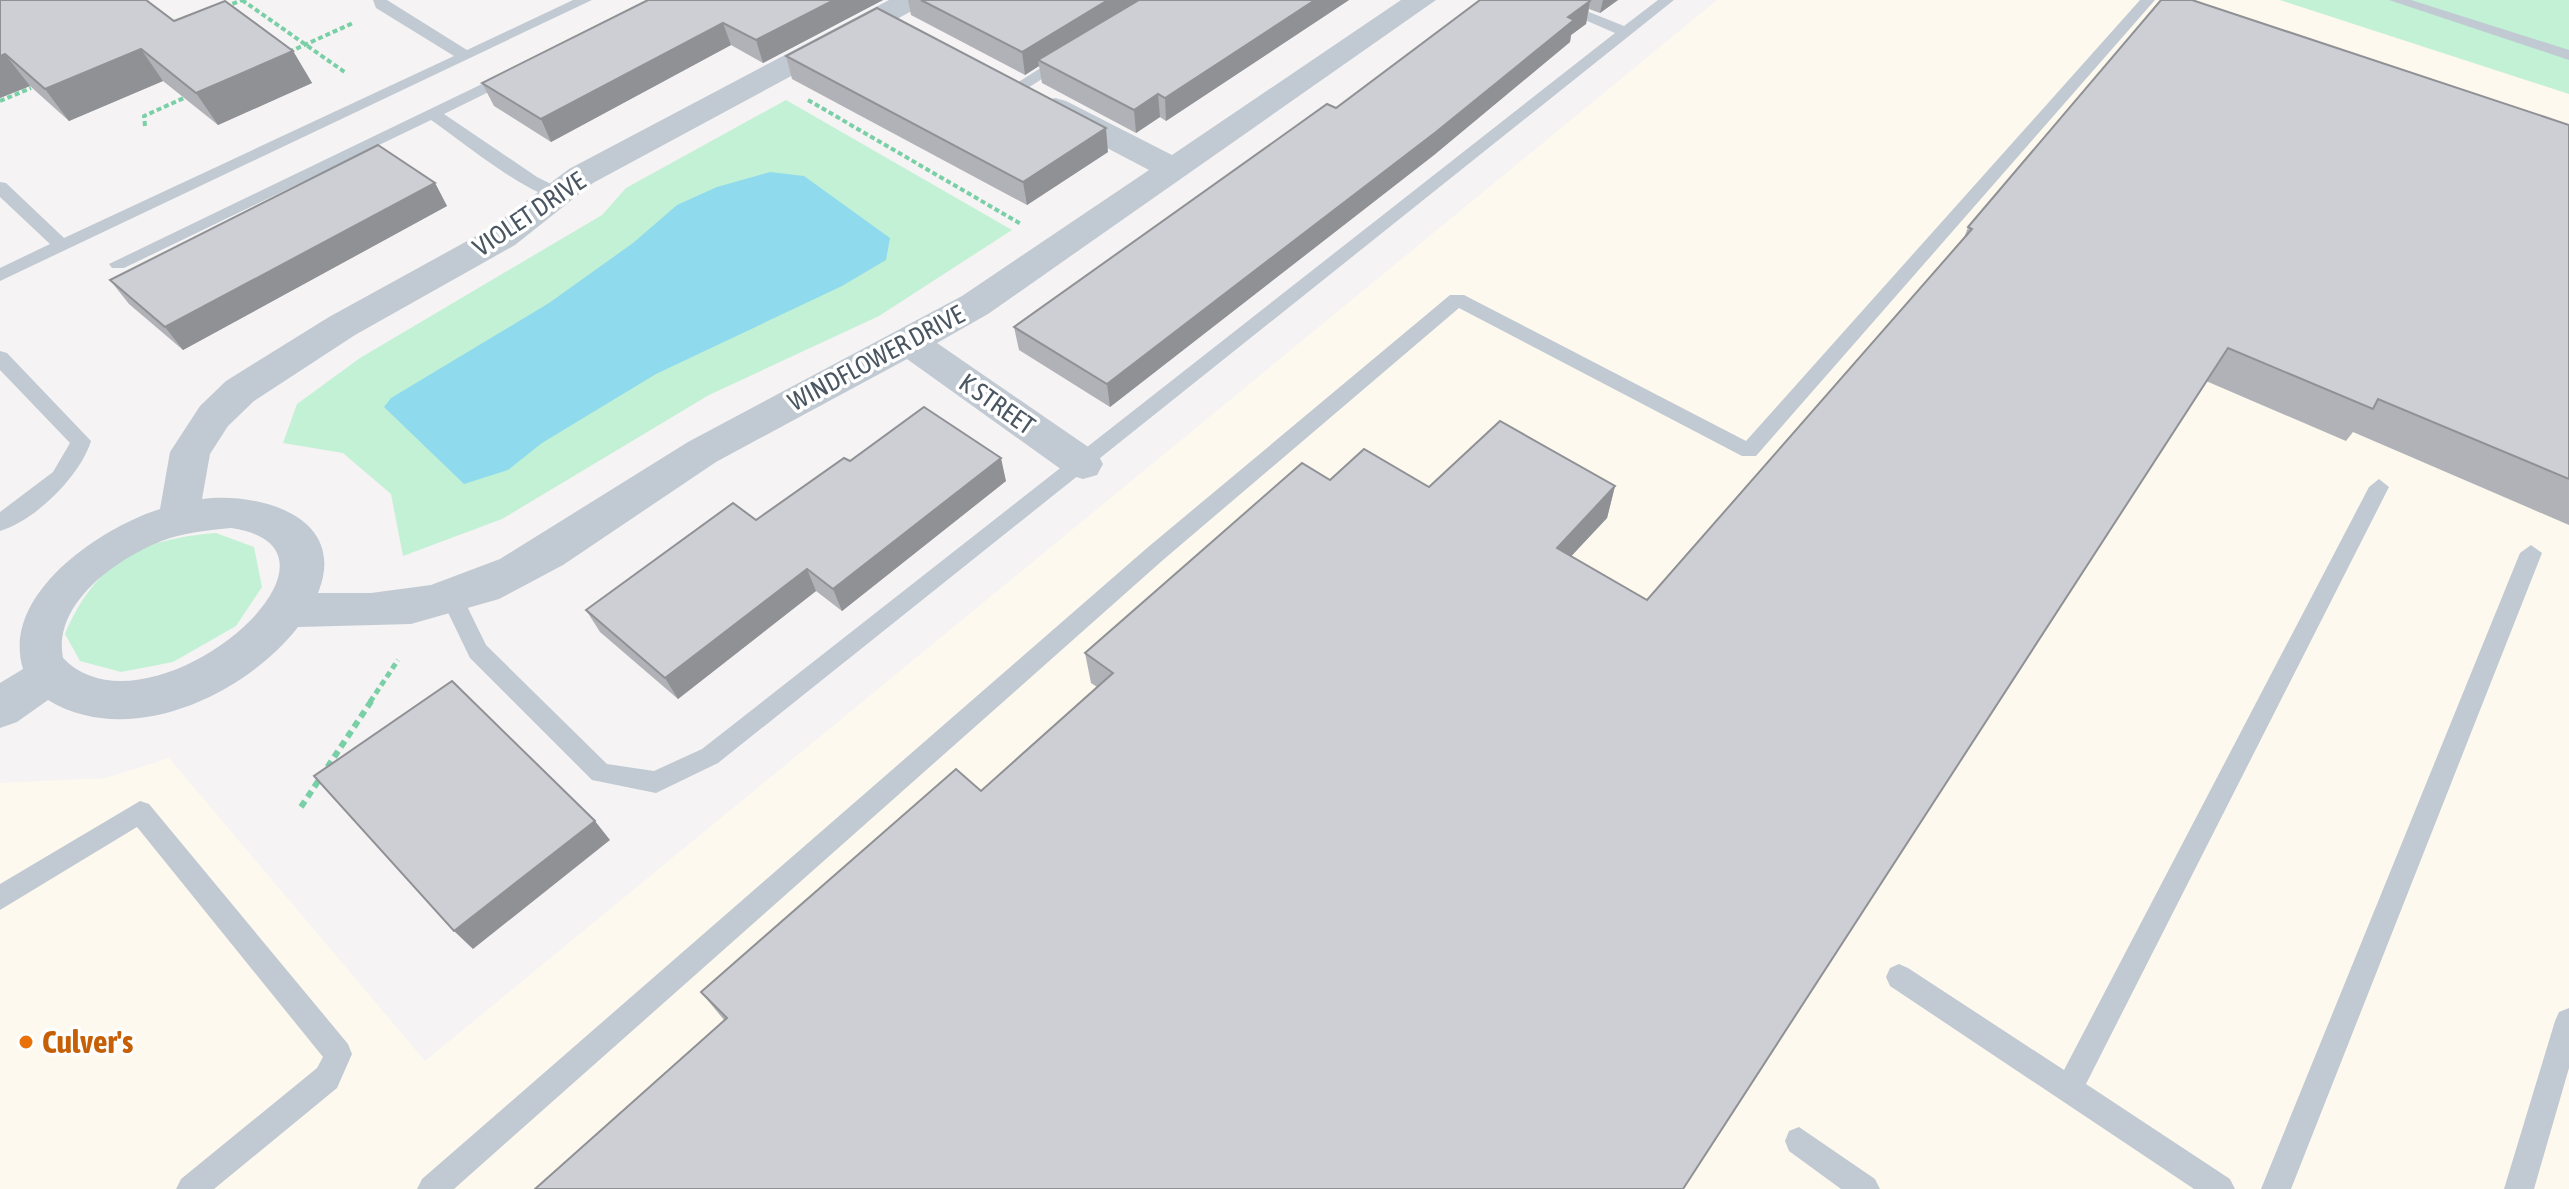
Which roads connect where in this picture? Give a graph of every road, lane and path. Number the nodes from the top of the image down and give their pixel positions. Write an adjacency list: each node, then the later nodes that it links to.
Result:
1 (242, 0): 10 (path); 13 (path)
2 (1421, 0): 27 (street, WINDFLOWER DRIVE)
3 (1546, 0): 11 (lane)
4 (1667, 0): 11 (lane)
5 (2148, 0): 53 (lane)
6 (2396, 0): 15 (lane)
7 (580, 1): 16 (lane)
8 (383, 4): 13 (path); 16 (lane)
9 (896, 8): 12 (street); 29 (street, VIOLET DRIVE)
10 (214, 12)
11 (1626, 32): 36 (lane)
12 (917, 35)
13 (305, 45): 17 (path); 21 (path)
14 (1085, 48): 19 (lane)
15 (2569, 55)
16 (466, 56): 21 (lane)
17 (278, 57)
18 (528, 66): 25 (lane)
19 (1005, 82): 27 (street)
20 (31, 88): 24 (path)
21 (379, 97): 31 (lane)
22 (184, 98): 26 (path)
23 (804, 98): 30 (path)
24 (0, 101)
25 (432, 113): 29 (lane); 32 (lane)
26 (145, 126)
27 (1173, 169): 34 (street, WINDFLOWER DRIVE)
28 (0, 187): 31 (lane)
29 (555, 193): 38 (street, VIOLET DRIVE)
30 (1031, 229)
31 (62, 246): 33 (lane)
32 (118, 264)
33 (0, 275)
34 (911, 343): 36 (street, K STREET); 41 (street, WINDFLOWER DRIVE)
35 (0, 358): 39 (lane)
36 (1083, 464): 41 (lane)
37 (2379, 487): 50 (lane)
38 (180, 518): 42 (street); 44 (street)
39 (0, 523)
40 (2531, 553): 56 (lane)
41 (452, 598): 42 (street, WINDFLOWER DRIVE)
42 (289, 609): 44 (street)
43 (398, 660): 46 (path)
44 (48, 676): 45 (street)
45 (0, 708)
46 (301, 807)
47 (0, 898): 52 (lane)
48 (1899, 977): 50 (lane)
49 (2569, 1021): 57 (lane)
50 (2069, 1089): 55 (lane)
51 (1799, 1141): 54 (lane)
52 (191, 1189)
53 (432, 1189)
54 (1865, 1189)
55 (2220, 1189)
56 (2276, 1189)
57 (2519, 1189)

